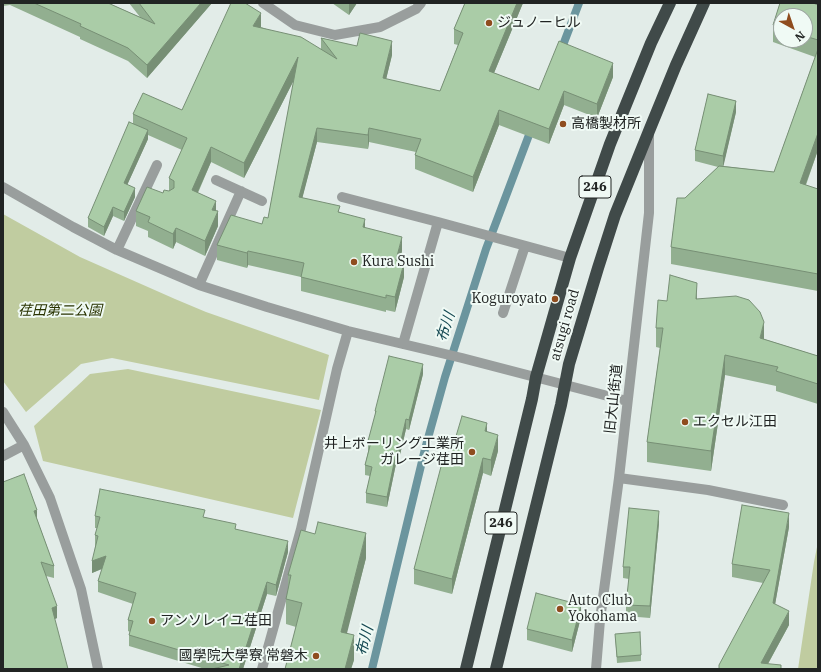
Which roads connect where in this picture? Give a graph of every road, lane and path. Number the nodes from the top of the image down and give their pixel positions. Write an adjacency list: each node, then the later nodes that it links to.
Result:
1 (263, 3): 2 (street)
2 (421, 3)
3 (670, 3): 17 (highway, atsugi road / 246)
4 (704, 3): 5 (highway, atsugi road / 246)
5 (649, 131): 23 (highway, atsugi road / 246); 24 (street, 旧大山街道)
6 (157, 165): 9 (street)
7 (216, 180): 10 (street)
8 (3, 187): 16 (street)
9 (146, 188): 11 (street); 16 (street)
10 (241, 191): 13 (street); 18 (street)
11 (157, 194)
12 (342, 197): 14 (street)
13 (262, 201)
14 (438, 222): 15 (street); 21 (street)
15 (525, 246): 17 (street); 19 (street)
16 (117, 250): 18 (street)
17 (570, 258): 22 (highway, atsugi road / 246)
18 (199, 285): 20 (street)
19 (503, 313)
20 (348, 331): 21 (street); 31 (street)
21 (403, 344): 22 (street)
22 (536, 377): 23 (street); 32 (highway, atsugi road / 246)
23 (565, 385): 24 (street); 33 (highway, atsugi road / 246)
24 (628, 401): 28 (street, 旧大山街道)
25 (3, 412): 26 (street)
26 (24, 445): 27 (street); 30 (street)
27 (3, 456)
28 (619, 478): 29 (street); 34 (street, 旧大山街道)
29 (783, 505)
30 (98, 669)
31 (262, 669)
32 (466, 669)
33 (496, 669)
34 (596, 669)

